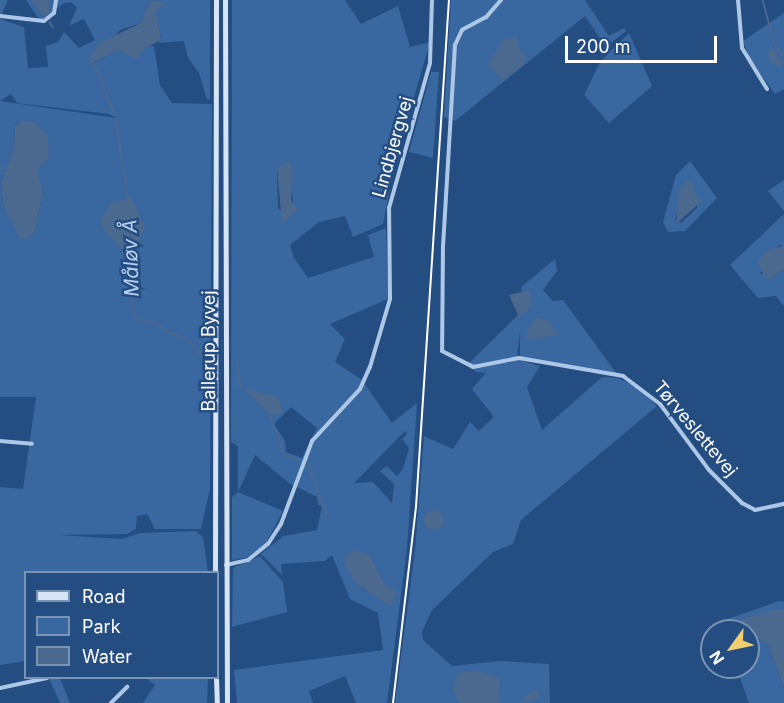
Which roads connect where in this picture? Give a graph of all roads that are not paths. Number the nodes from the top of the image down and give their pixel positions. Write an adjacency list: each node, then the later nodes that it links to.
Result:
1 (56, 0): 7 (street)
2 (216, 0): 13 (main road, Ballerup Byvej)
3 (225, 0): 12 (main road, Ballerup Byvej)
4 (432, 0): 12 (street, Lindbjergvej)
5 (501, 0): 11 (street, Tørveslettevej)
6 (738, 0): 8 (street)
7 (0, 16)
8 (767, 89)
9 (0, 441): 10 (street)
10 (32, 444)
11 (784, 504)
12 (225, 565): 20 (main road, Ballerup Byvej)
13 (215, 571)
14 (42, 679): 17 (street)
15 (216, 679): 19 (main road)
16 (127, 687): 18 (street)
17 (0, 688)
18 (111, 703)
19 (217, 703)
20 (227, 703)

